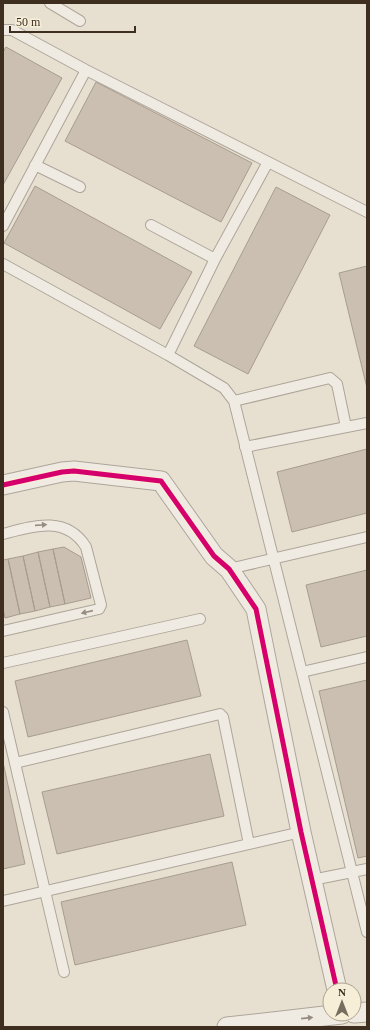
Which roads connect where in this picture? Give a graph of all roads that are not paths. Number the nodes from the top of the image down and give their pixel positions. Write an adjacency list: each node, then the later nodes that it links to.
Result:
1 (50, 3): 2 (lane)
2 (80, 21)
3 (3, 30): 4 (lane)
4 (86, 70): 5 (lane); 6 (lane)
5 (268, 162): 8 (lane); 11 (lane)
6 (35, 165): 7 (lane); 10 (lane)
7 (80, 187)
8 (367, 212)
9 (151, 225): 11 (lane)
10 (3, 226)
11 (215, 259): 13 (lane)
12 (3, 264): 13 (lane)
13 (168, 355): 14 (lane)
14 (234, 401): 16 (lane); 17 (lane)
15 (367, 423): 16 (lane)
16 (346, 427): 17 (lane)
17 (245, 447): 21 (lane)
18 (3, 485): 22 (street)
19 (3, 534): 24 (lane, one-way to 24)
20 (367, 537): 21 (lane)
21 (274, 559): 22 (lane); 27 (lane)
22 (229, 569): 30 (street)
23 (200, 619): 26 (lane)
24 (3, 631)
25 (367, 658): 27 (lane)
26 (3, 663)
27 (302, 672): 33 (lane)
28 (3, 712): 29 (lane)
29 (15, 763): 31 (lane); 35 (lane)
30 (300, 832): 31 (lane); 34 (street)
31 (249, 844): 35 (lane)
32 (367, 869): 33 (lane)
33 (352, 872): 34 (lane); 37 (lane)
34 (312, 880): 39 (street)
35 (45, 891): 36 (lane); 38 (lane)
36 (3, 901)
37 (367, 932)
38 (64, 972)
39 (335, 982)
40 (322, 1016): 41 (street, one-way to 40)
41 (227, 1027)

